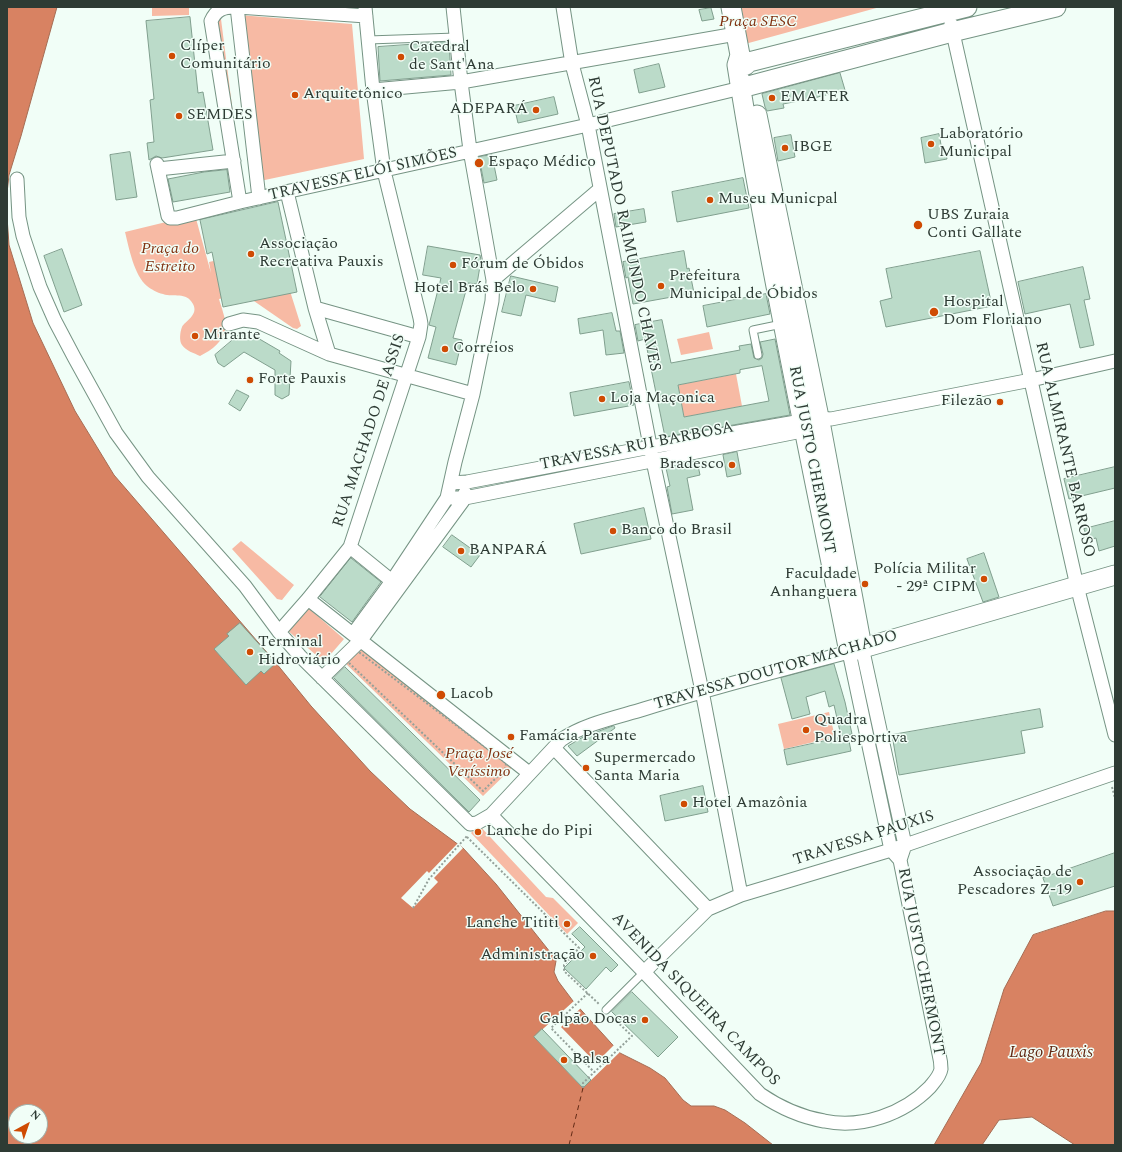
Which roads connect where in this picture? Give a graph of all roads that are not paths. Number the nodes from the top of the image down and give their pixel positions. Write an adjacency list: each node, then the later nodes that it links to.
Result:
1 (236, 7): 8 (street); 20 (street); 25 (street)
2 (453, 7): 11 (street)
3 (563, 7): 14 (street, RUA DEPUTADO RAIMUNDO CHAVES)
4 (731, 7): 10 (street, RUA JUSTO CHERMONT)
5 (967, 7): 7 (street)
6 (1056, 7): 9 (street)
7 (948, 9): 9 (street, RUA ALMIRANTE BARROSO); 13 (street)
8 (366, 12): 12 (street, RUA MACHADO DE ASSIS)
9 (952, 32): 16 (street); 36 (street, RUA ALMIRANTE BARROSO)
10 (736, 34): 13 (street, RUA JUSTO CHERMONT); 14 (street)
11 (456, 37): 12 (lane); 15 (street)
12 (368, 40): 17 (street, RUA MACHADO DE ASSIS)
13 (740, 61): 16 (street, RUA JUSTO CHERMONT)
14 (572, 64): 15 (street); 18 (street, RUA DEPUTADO RAIMUNDO CHAVES)
15 (461, 82): 17 (street); 19 (street)
16 (746, 86): 18 (street, TRAVESSA ELÓI SIMÕES); 29 (street, RUA JUSTO CHERMONT); 38 (street, RUA JUSTO CHERMONT)
17 (373, 90): 21 (street, RUA MACHADO DE ASSIS)
18 (588, 125): 19 (street, TRAVESSA ELÓI SIMÕES); 23 (street, RUA DEPUTADO RAIMUNDO CHAVES)
19 (470, 150): 21 (street, TRAVESSA ELÓI SIMÕES); 27 (street)
20 (234, 161): 26 (street); 26 (street, TRAVESSA ELÓI SIMÕES)
21 (384, 171): 24 (street, TRAVESSA ELÓI SIMÕES); 31 (street, RUA MACHADO DE ASSIS)
22 (17, 179): 51 (street)
23 (600, 189): 27 (street); 39 (street, RUA DEPUTADO RAIMUNDO CHAVES)
24 (287, 192): 25 (street, TRAVESSA ELÓI SIMÕES); 28 (street)
25 (259, 198): 26 (street, TRAVESSA ELÓI SIMÕES)
26 (240, 202)
27 (493, 280): 37 (street)
28 (315, 308): 31 (street); 32 (street)
29 (784, 323): 33 (lane); 38 (street, RUA JUSTO CHERMONT)
30 (229, 324): 32 (street)
31 (419, 337): 35 (street, RUA MACHADO DE ASSIS)
32 (329, 354): 35 (street)
33 (758, 354)
34 (1115, 361): 36 (street, TRAVESSA RUI BARBOSA)
35 (407, 376): 37 (street); 46 (street, RUA MACHADO DE ASSIS)
36 (1030, 380): 38 (street, TRAVESSA RUI BARBOSA); 49 (street, RUA ALMIRANTE BARROSO)
37 (473, 394): 41 (street)
38 (816, 423): 39 (street, TRAVESSA RUI BARBOSA); 40 (street, TRAVESSA RUI BARBOSA); 53 (street, RUA JUSTO CHERMONT)
39 (651, 447): 40 (street, RUA DEPUTADO RAIMUNDO CHAVES); 42 (street, TRAVESSA RUI BARBOSA)
40 (653, 461): 45 (street, TRAVESSA RUI BARBOSA); 55 (street, RUA DEPUTADO RAIMUNDO CHAVES)
41 (455, 462): 42 (street); 43 (street)
42 (467, 482): 43 (street, TRAVESSA RUI BARBOSA); 45 (street)
43 (450, 483): 44 (street)
44 (448, 498): 45 (street, TRAVESSA RUI BARBOSA); 48 (street)
45 (465, 498): 48 (street)
46 (350, 547): 48 (street); 50 (street, RUA MACHADO DE ASSIS)
47 (1115, 575): 49 (street, TRAVESSA DOUTOR MACHADO)
48 (396, 584): 52 (street)
49 (1077, 586): 53 (street, TRAVESSA DOUTOR MACHADO); 56 (street, RUA ALMIRANTE BARROSO)
50 (308, 598): 51 (street, RUA MACHADO DE ASSIS); 52 (street)
51 (279, 632): 54 (street)
52 (357, 637): 54 (street); 58 (street)
53 (855, 649): 55 (street, TRAVESSA DOUTOR MACHADO); 61 (street, RUA JUSTO CHERMONT); 62 (street, RUA JUSTO CHERMONT)
54 (322, 678): 60 (street, TRAVESSA DOUTOR MACHADO)
55 (702, 691): 57 (street, TRAVESSA DOUTOR MACHADO); 64 (street, RUA DEPUTADO RAIMUNDO CHAVES)
56 (1115, 735)
57 (554, 748): 58 (street, TRAVESSA DOUTOR MACHADO); 65 (street)
58 (529, 773): 60 (street, TRAVESSA DOUTOR MACHADO)
59 (1115, 773): 61 (street, TRAVESSA PAUXIS)
60 (491, 815): 66 (street, AVENIDA SIQUEIRA CAMPOS)
61 (904, 844): 62 (street, TRAVESSA PAUXIS); 63 (street, RUA JUSTO CHERMONT)
62 (891, 850): 63 (street, RUA JUSTO CHERMONT); 64 (street, TRAVESSA PAUXIS)
63 (900, 860): 68 (street, RUA JUSTO CHERMONT)
64 (741, 895): 65 (street, TRAVESSA PAUXIS)
65 (708, 909): 66 (street, TRAVESSA PAUXIS)
66 (644, 972): 67 (lane); 68 (street, AVENIDA SIQUEIRA CAMPOS)
67 (606, 1010)
68 (913, 1102)

